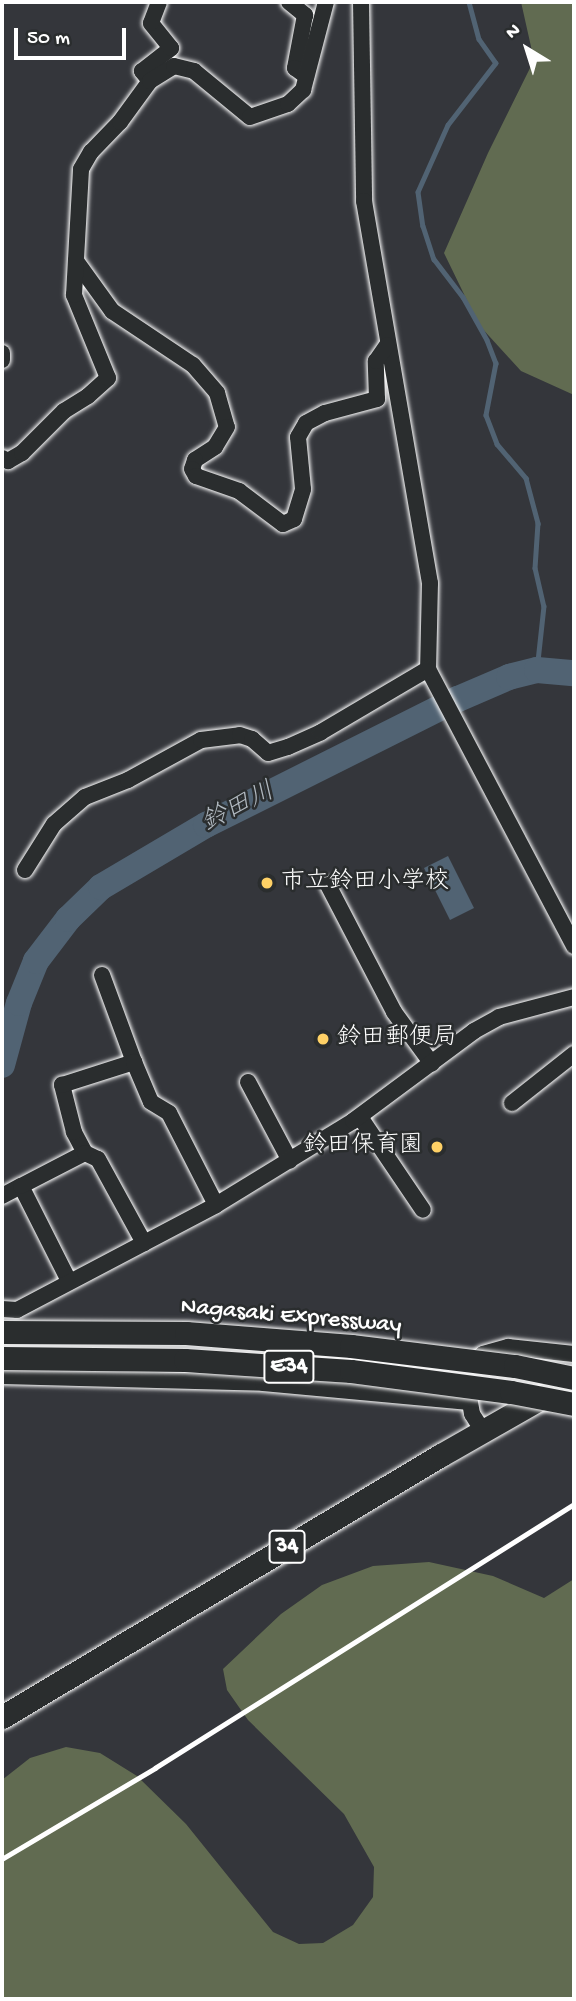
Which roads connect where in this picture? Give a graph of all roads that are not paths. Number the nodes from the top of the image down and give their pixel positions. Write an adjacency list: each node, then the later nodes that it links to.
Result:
1 (159, 2): 7 (street)
2 (289, 2): 5 (street)
3 (326, 2): 6 (street)
4 (361, 2): 9 (street)
5 (306, 8): 6 (street)
6 (306, 76): 7 (street)
7 (150, 81): 8 (street)
8 (76, 261): 9 (street); 12 (street)
9 (387, 345): 13 (street)
10 (2, 353): 11 (street)
11 (2, 359)
12 (2, 458)
13 (430, 674): 14 (street); 16 (street)
14 (25, 870)
15 (328, 885): 21 (street)
16 (574, 946)
17 (102, 975): 20 (street)
18 (574, 997): 21 (street)
19 (574, 1054): 23 (street)
20 (134, 1062): 25 (street); 29 (street)
21 (432, 1063): 24 (street)
22 (248, 1082): 26 (street)
23 (512, 1103)
24 (360, 1117): 26 (street); 30 (street)
25 (85, 1153): 27 (street); 31 (street)
26 (289, 1161): 29 (street)
27 (21, 1186): 28 (street); 32 (street)
28 (2, 1196)
29 (216, 1205): 31 (street)
30 (424, 1210)
31 (144, 1243): 32 (street)
32 (69, 1282): 33 (street)
33 (2, 1309)
34 (2, 1332): 38 (highway, Nagasaki Expressway / E34, bridge)
35 (574, 1354): 39 (street)
36 (2, 1358): 40 (highway, Nagasaki Expressway / E34, bridge)
37 (2, 1376): 39 (street)
38 (574, 1379): 41 (highway, 34)
39 (469, 1402): 41 (street)
40 (574, 1404)
41 (484, 1431): 42 (highway, 34)
42 (2, 1717)

